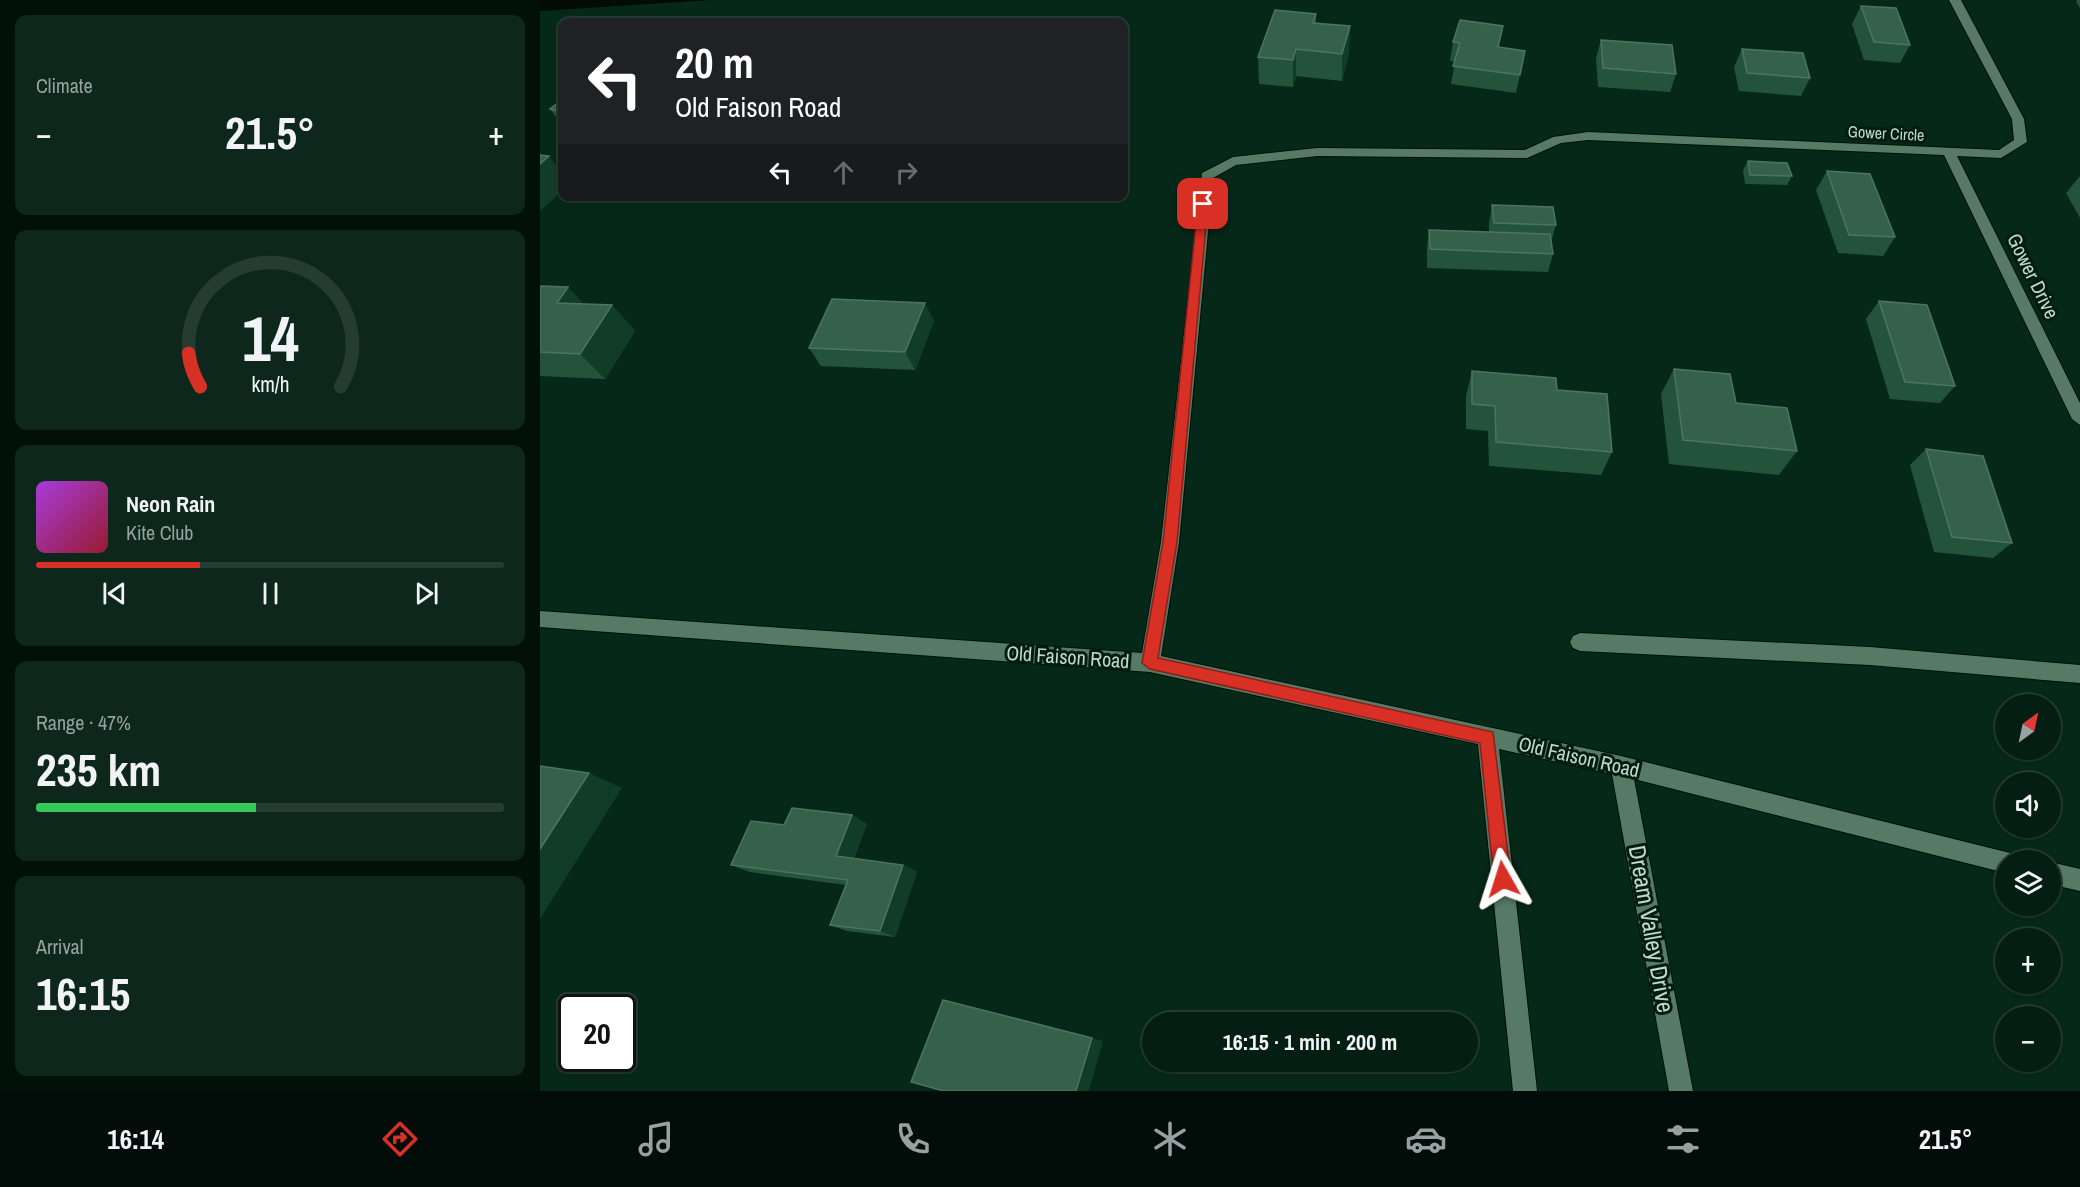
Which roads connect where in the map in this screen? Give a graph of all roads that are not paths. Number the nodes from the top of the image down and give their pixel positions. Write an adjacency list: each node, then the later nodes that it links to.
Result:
1 (1955, 0): 2 (street, Gower Circle)
2 (1949, 153): 3 (street, Gower Drive); 6 (street, Gower Circle)
3 (2080, 419)
4 (540, 619): 6 (street, Old Faison Road)
5 (1580, 642): 7 (street)
6 (1150, 663): 8 (street, Old Faison Road)
7 (2080, 674)
8 (1487, 737): 9 (street, Old Faison Road); 13 (street)
9 (1621, 766): 10 (street, Old Faison Road); 14 (street, Dream Valley Drive)
10 (1995, 859)
11 (2061, 876): 12 (street)
12 (2080, 880)
13 (1525, 1091)
14 (1681, 1091)

